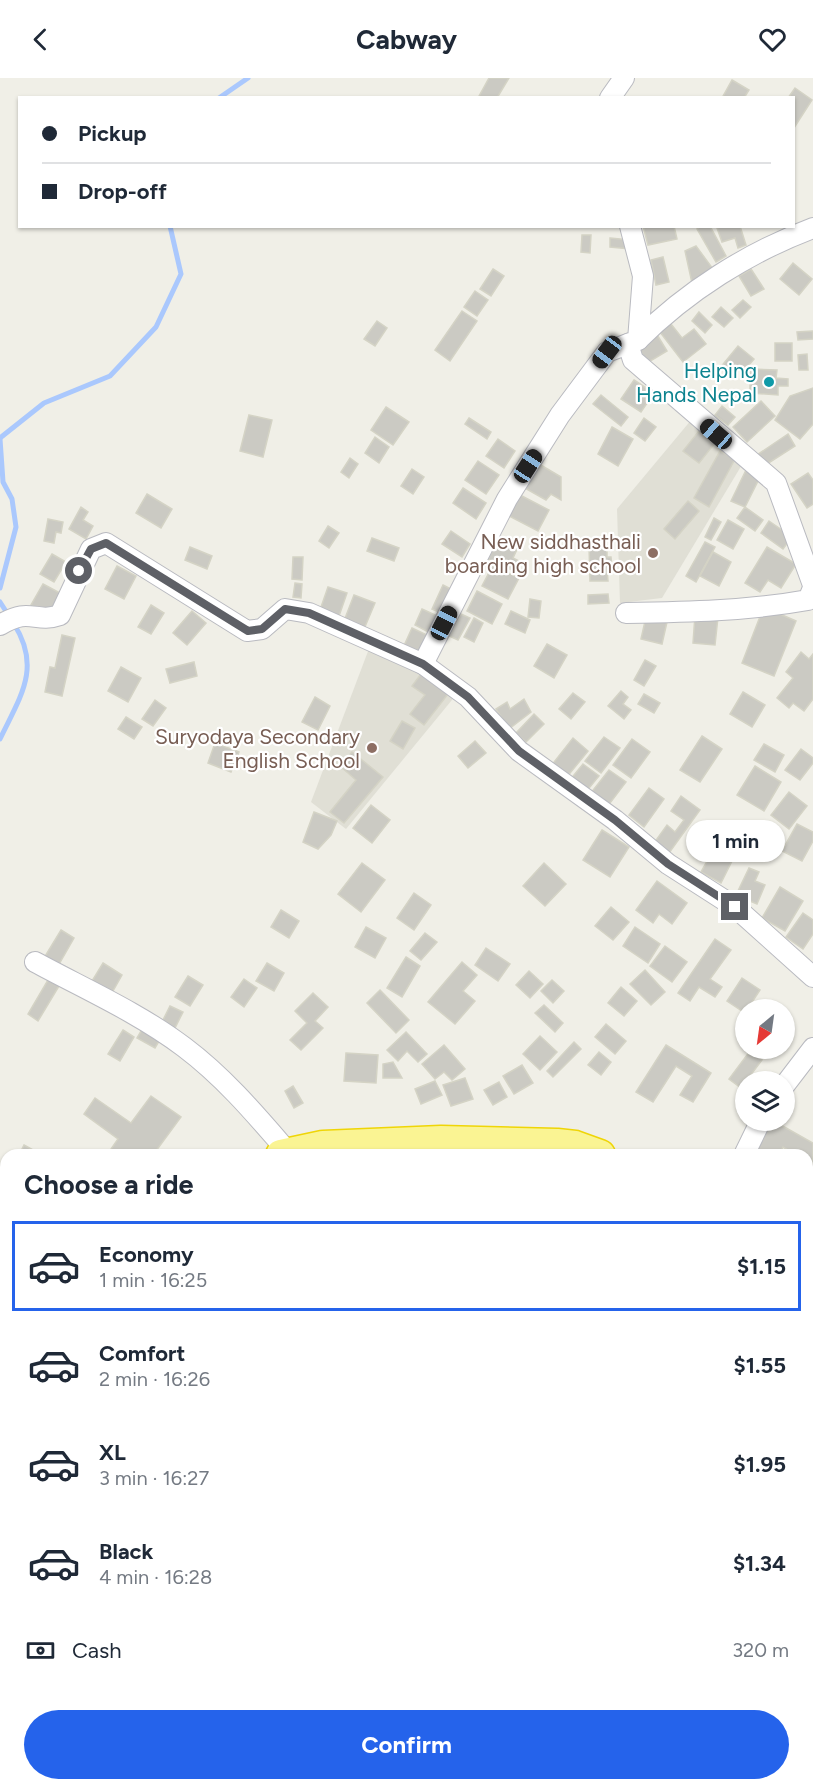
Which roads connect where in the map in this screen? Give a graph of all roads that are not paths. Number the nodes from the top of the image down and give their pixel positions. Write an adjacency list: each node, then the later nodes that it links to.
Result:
1 (624, 78): 2 (street)
2 (611, 96)
3 (631, 228): 5 (street)
4 (813, 228): 5 (street)
5 (633, 342): 6 (street); 9 (street)
6 (813, 587): 7 (street)
7 (626, 614)
8 (0, 625): 9 (street)
9 (423, 664): 11 (street)
10 (35, 962): 15 (street)
11 (813, 977)
12 (813, 1048): 13 (street)
13 (795, 1072)
14 (756, 1131): 18 (street)
15 (281, 1149)
16 (306, 1149): 17 (highway)
17 (583, 1149)
18 (747, 1149)

